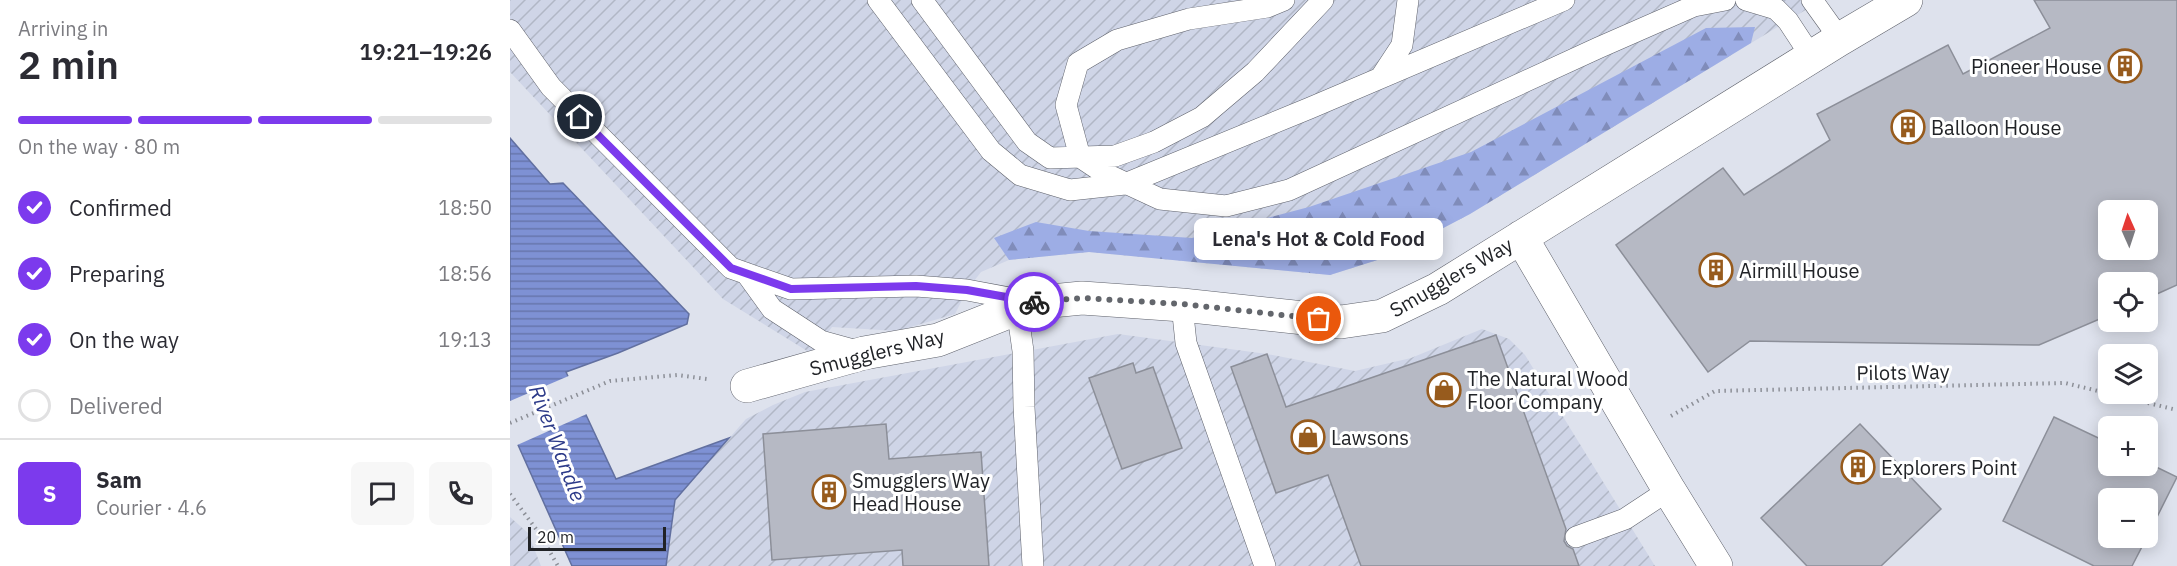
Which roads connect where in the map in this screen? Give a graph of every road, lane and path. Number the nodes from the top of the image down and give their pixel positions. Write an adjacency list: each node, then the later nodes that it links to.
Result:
1 (878, 0): 17 (lane)
2 (922, 0): 16 (lane)
3 (1284, 0): 16 (lane)
4 (1323, 0): 16 (lane)
5 (1408, 0): 15 (lane)
6 (1564, 0): 15 (lane)
7 (1725, 0): 11 (lane)
8 (1746, 0): 14 (lane)
9 (1812, 0): 13 (lane)
10 (1906, 0): 13 (street, Smugglers Way)
11 (1698, 3): 17 (lane)
12 (510, 30): 19 (lane)
13 (1840, 39): 14 (street, Smugglers Way)
14 (1811, 56): 18 (street, Smugglers Way)
15 (1380, 78): 17 (lane)
16 (1080, 157): 17 (lane)
17 (1125, 183)
18 (1521, 237): 20 (street, Smugglers Way); 26 (street, Smugglers Way)
19 (746, 273): 21 (lane); 22 (lane)
20 (1182, 304): 21 (street, Smugglers Way); 32 (lane)
21 (1024, 305): 22 (street, Smugglers Way); 31 (lane)
22 (864, 353): 23 (street, Smugglers Way)
23 (747, 386): 25 (path)
24 (2177, 410): 26 (path, Pilots Way)
25 (510, 423)
26 (1636, 434): 27 (street, Smugglers Way)
27 (1669, 490): 29 (lane); 33 (street, Smugglers Way)
28 (510, 494): 30 (path)
29 (1576, 537)
30 (558, 566)
31 (1033, 566)
32 (1265, 566)
33 (1716, 566)

